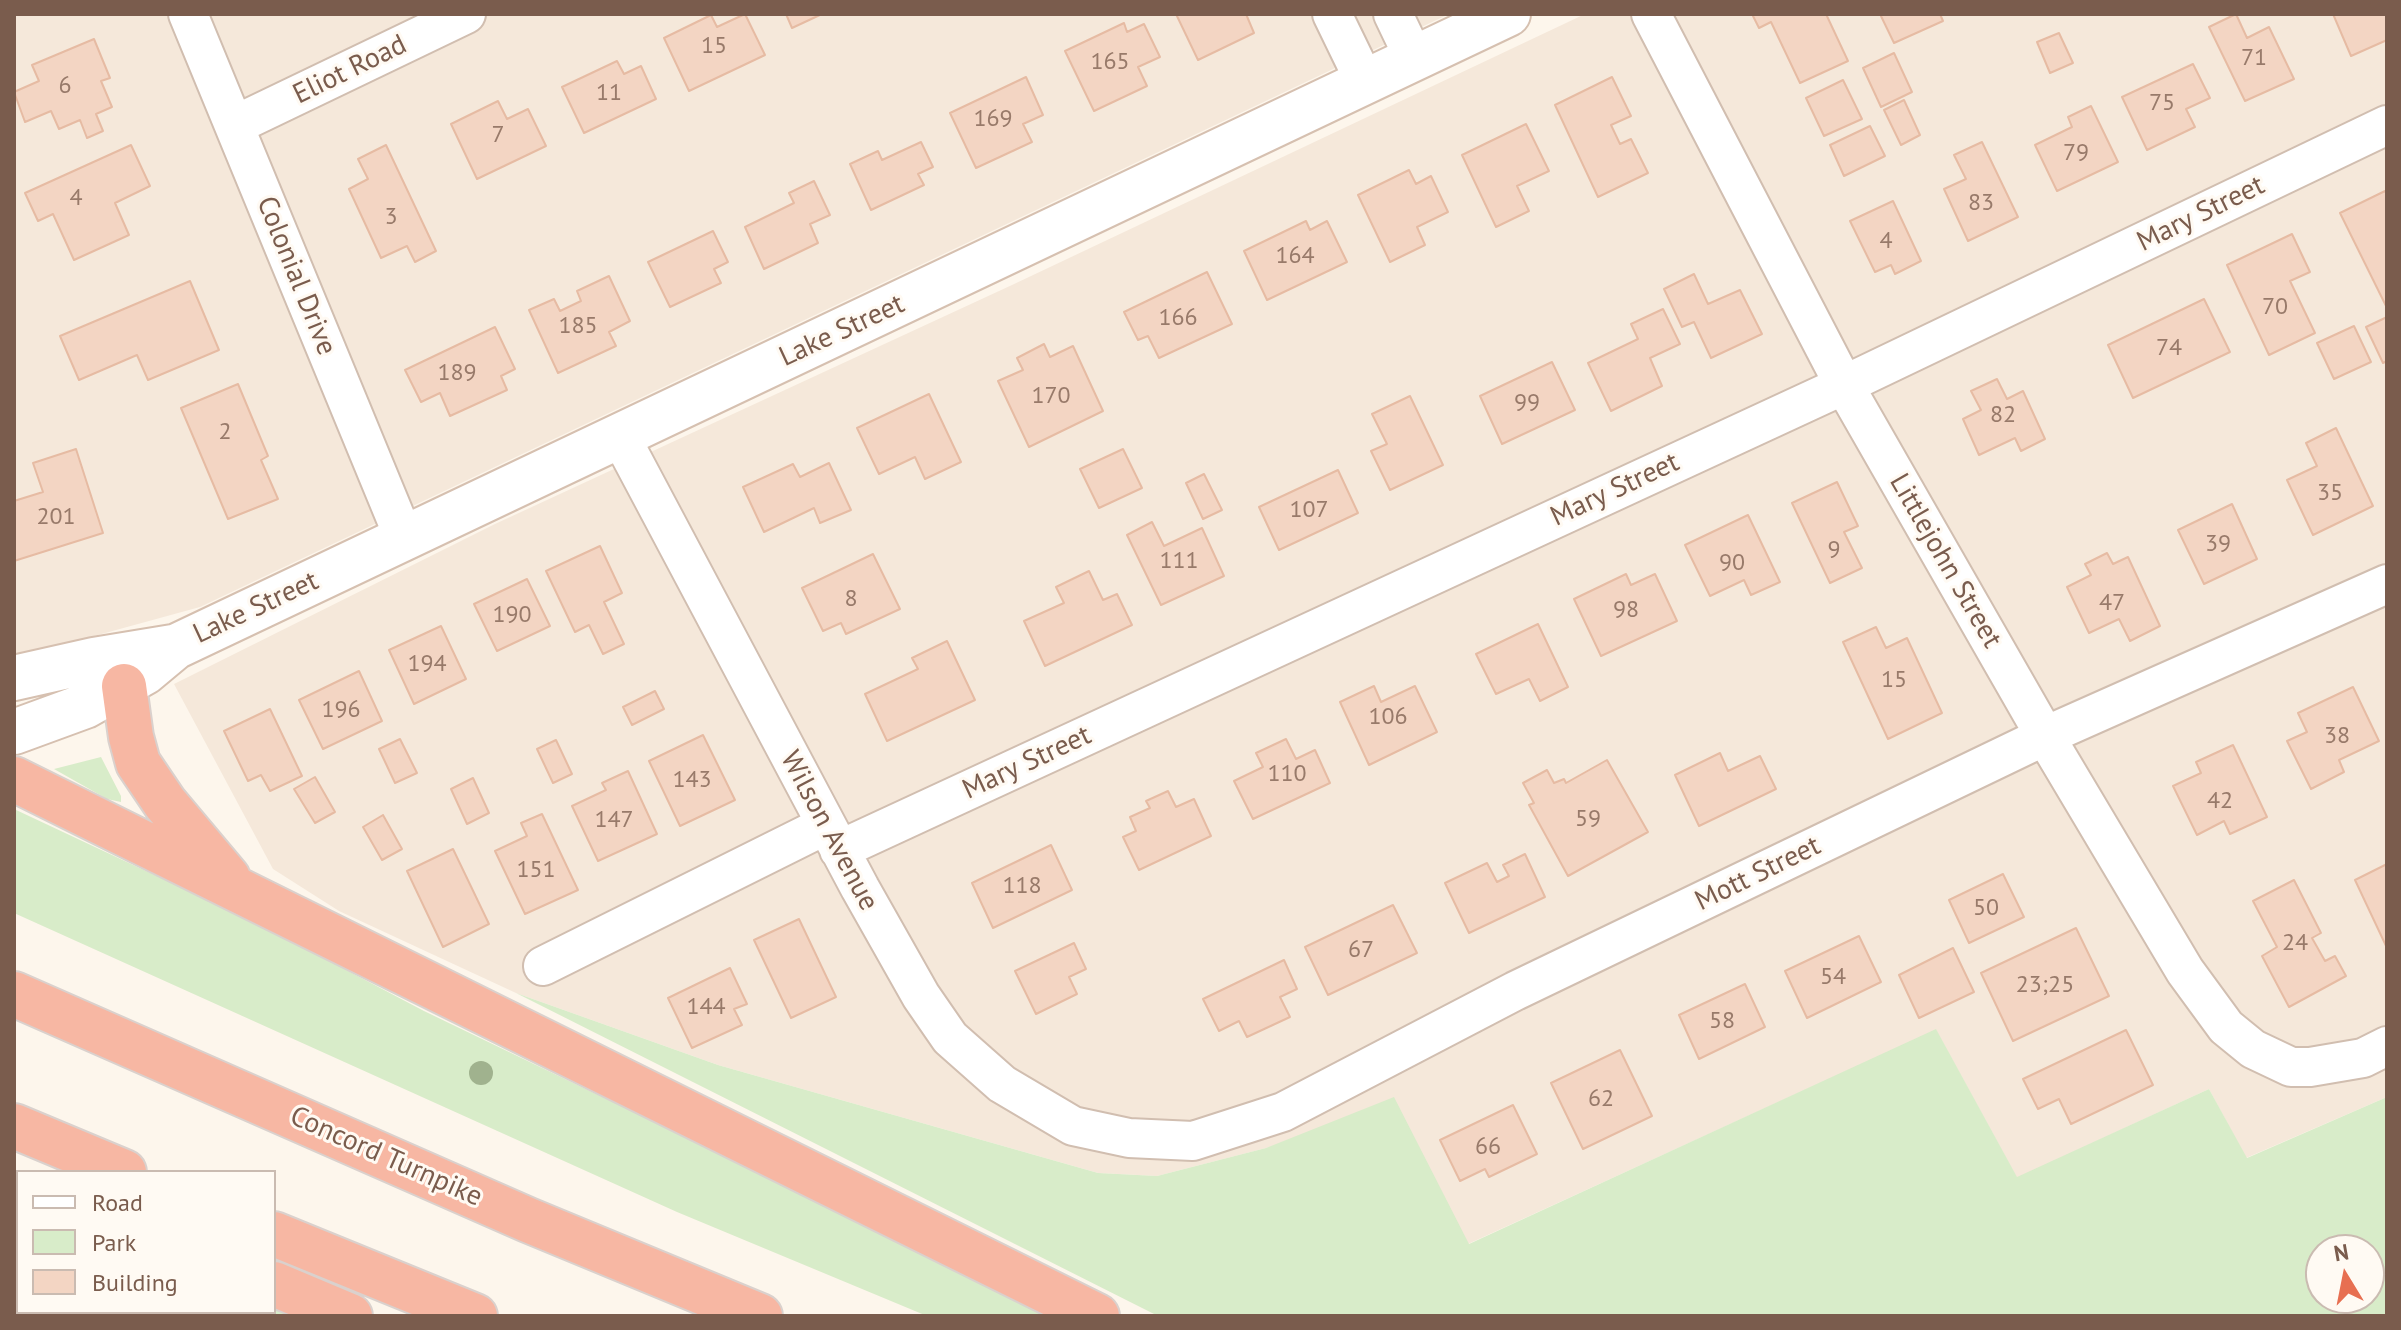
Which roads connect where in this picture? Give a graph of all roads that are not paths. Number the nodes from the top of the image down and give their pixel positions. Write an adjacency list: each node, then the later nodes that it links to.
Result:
1 (188, 14): 9 (street, Colonial Drive)
2 (466, 14): 9 (street, Eliot Road)
3 (1332, 14): 8 (street)
4 (1393, 14): 7 (street)
5 (1508, 14): 7 (main road, Lake Street)
6 (1651, 14): 11 (street, Littlejohn Street)
7 (1414, 58): 8 (main road, Lake Street)
8 (1365, 82): 12 (main road, Lake Street)
9 (235, 125): 13 (street, Colonial Drive)
10 (2387, 125): 11 (street, Mary Street)
11 (1844, 385): 19 (street, Littlejohn Street); 21 (street, Mary Street)
12 (620, 436): 13 (main road, Lake Street); 21 (street, Wilson Avenue)
13 (404, 538): 15 (main road, Lake Street)
14 (2387, 584): 19 (street, Mott Street)
15 (175, 647): 16 (main road, Lake Street); 17 (main road, Lake Street)
16 (14, 678)
17 (124, 686): 18 (main road, Lake Street); 22 (highway)
18 (14, 732)
19 (2045, 736): 25 (street, Littlejohn Street); 27 (street, Mott Street)
20 (14, 779): 22 (highway)
21 (832, 838): 23 (street, Mary Street); 27 (street, Wilson Avenue)
22 (239, 892): 34 (highway)
23 (543, 966)
24 (14, 994): 33 (highway, Concord Turnpike)
25 (2387, 1046)
26 (14, 1126): 28 (highway)
27 (1126, 1138)
28 (117, 1170)
29 (276, 1235): 32 (highway)
30 (276, 1285): 31 (highway)
31 (350, 1316)
32 (475, 1316)
33 (760, 1316)
34 (1097, 1316)

